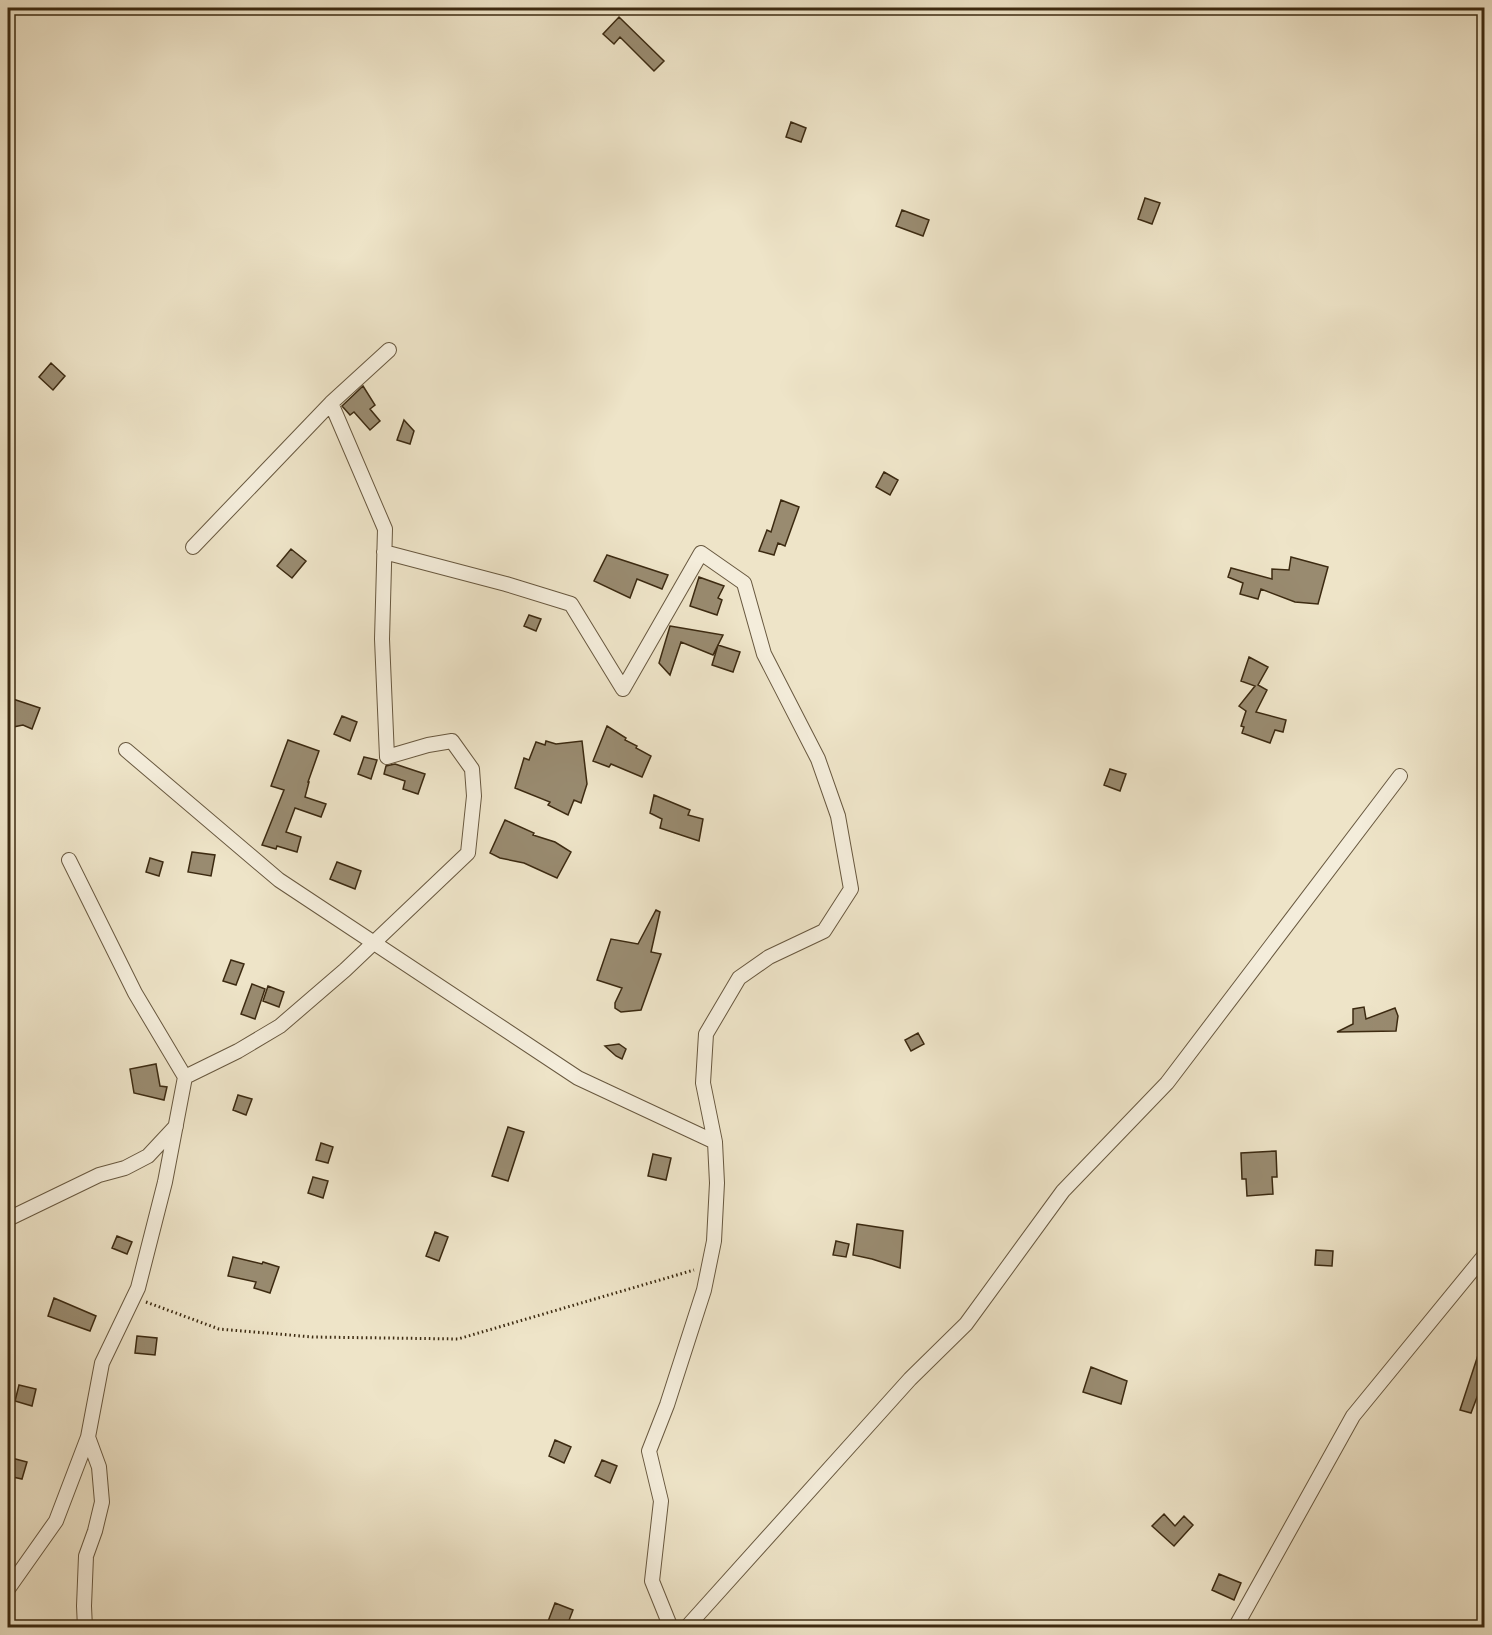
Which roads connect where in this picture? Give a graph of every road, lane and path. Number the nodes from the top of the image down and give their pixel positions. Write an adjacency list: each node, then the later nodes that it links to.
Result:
1 (389, 350): 2 (street)
2 (331, 403): 3 (street); 4 (street)
3 (193, 547)
4 (384, 552): 8 (street); 11 (street)
5 (126, 750): 8 (street)
6 (1400, 776): 20 (street)
7 (69, 860): 9 (street)
8 (374, 943): 9 (street); 11 (street)
9 (185, 1077): 10 (street)
10 (176, 1126): 12 (street); 15 (street)
11 (715, 1142): 14 (street)
12 (8, 1219)
13 (1485, 1256): 21 (street)
14 (709, 1265): 15 (path); 19 (street)
15 (133, 1297): 16 (street)
16 (88, 1437): 17 (street); 18 (street)
17 (8, 1589)
18 (85, 1628)
19 (671, 1628)
20 (686, 1628)
21 (1235, 1628)

